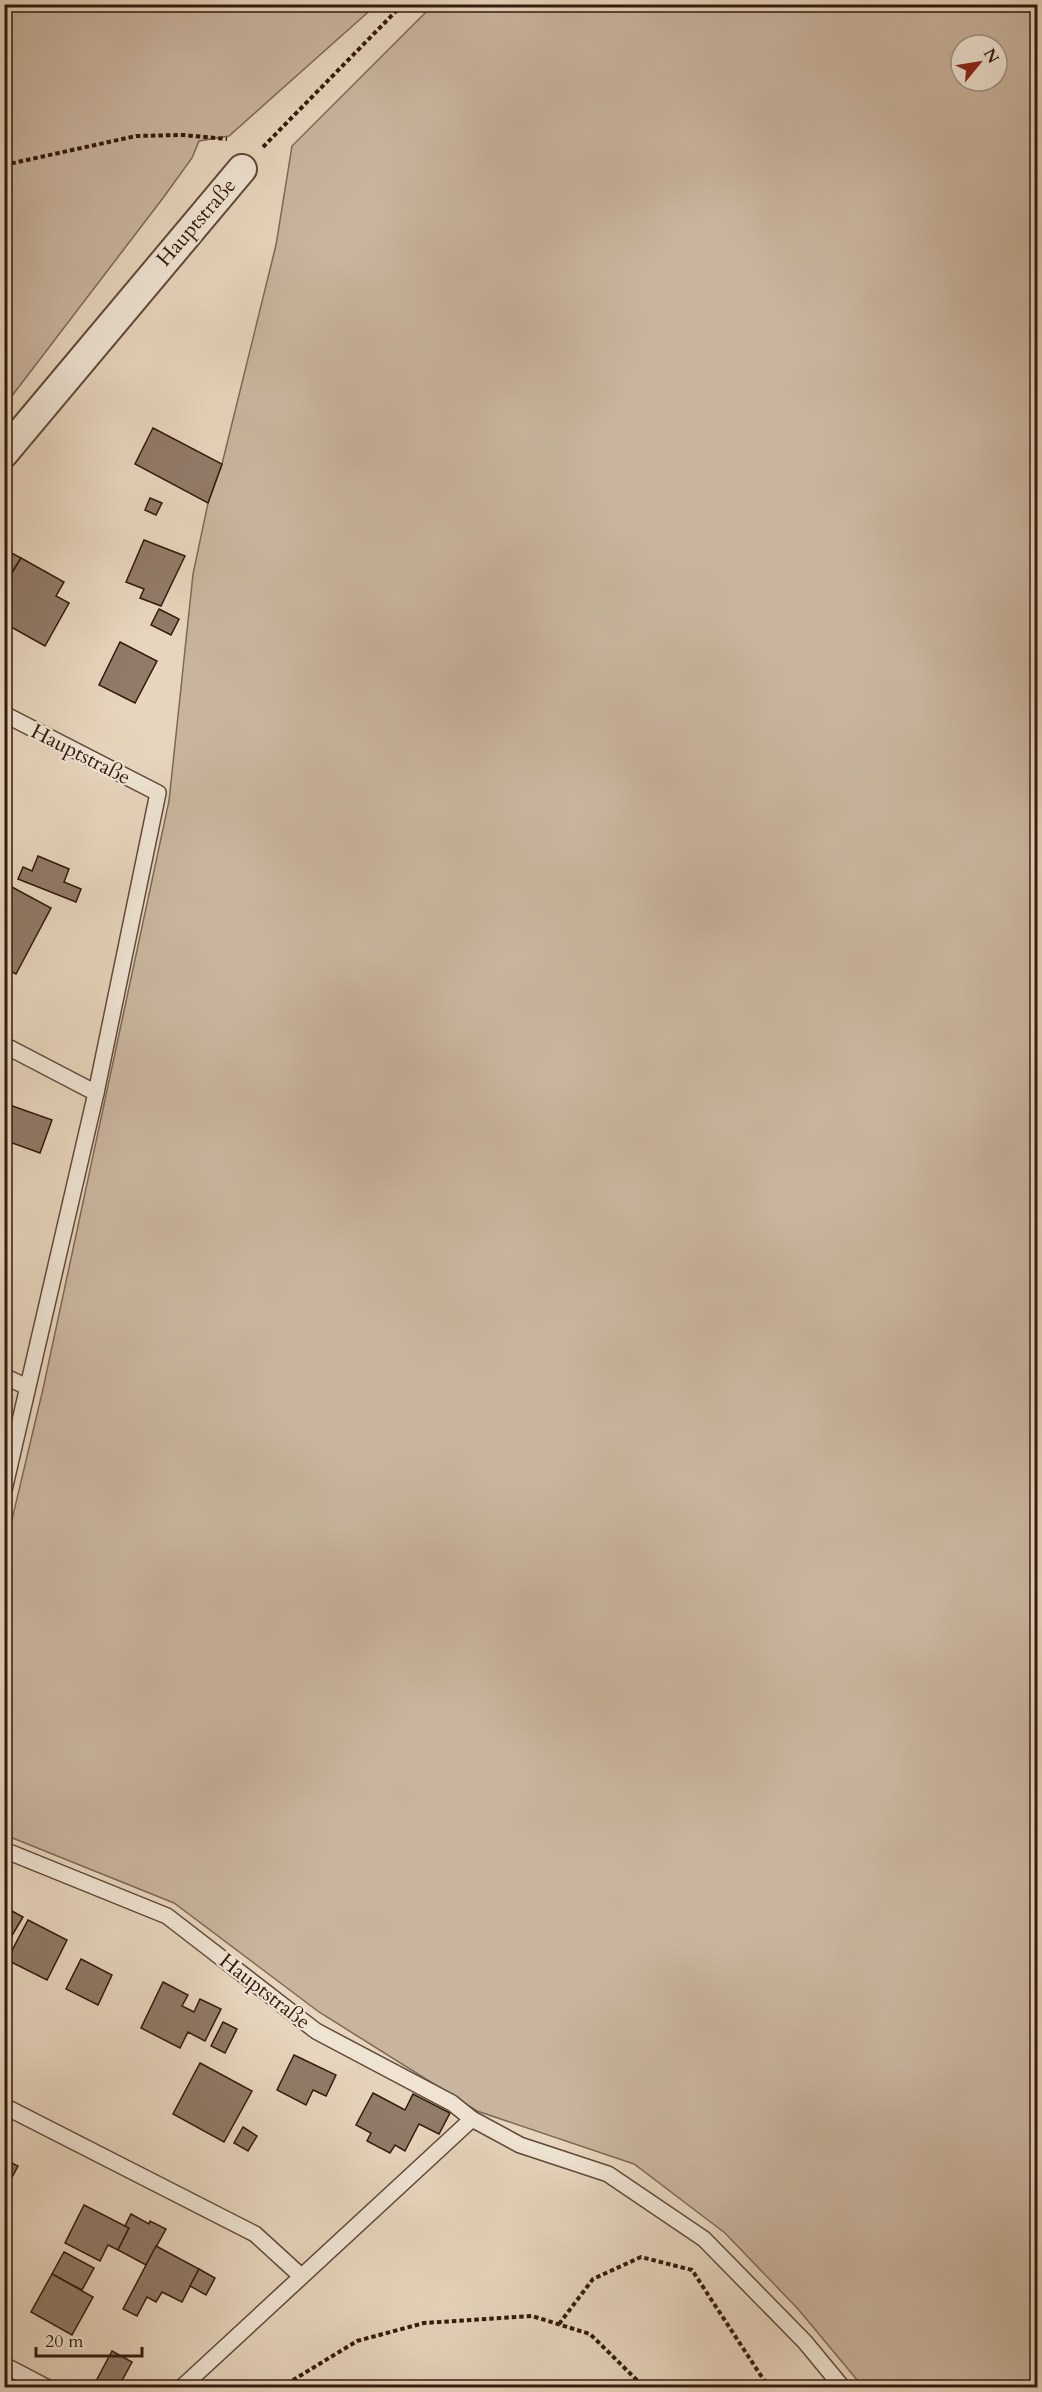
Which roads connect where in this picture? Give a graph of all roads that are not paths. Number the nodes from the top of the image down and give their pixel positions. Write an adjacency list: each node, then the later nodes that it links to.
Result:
1 (242, 169): 2 (street, Hauptstraße)
2 (4, 453)
3 (4, 714): 5 (lane, Hauptstraße)
4 (4, 1045): 5 (lane)
5 (96, 1093): 7 (lane)
6 (4, 1376): 7 (lane)
7 (27, 1387): 8 (lane)
8 (4, 1490)
9 (4, 1850): 11 (lane, Hauptstraße)
10 (4, 2106): 12 (lane)
11 (472, 2120): 12 (lane); 16 (lane, Hauptstraße)
12 (301, 2276): 15 (lane)
13 (4, 2365): 14 (lane)
14 (48, 2388)
15 (181, 2388)
16 (843, 2388)

